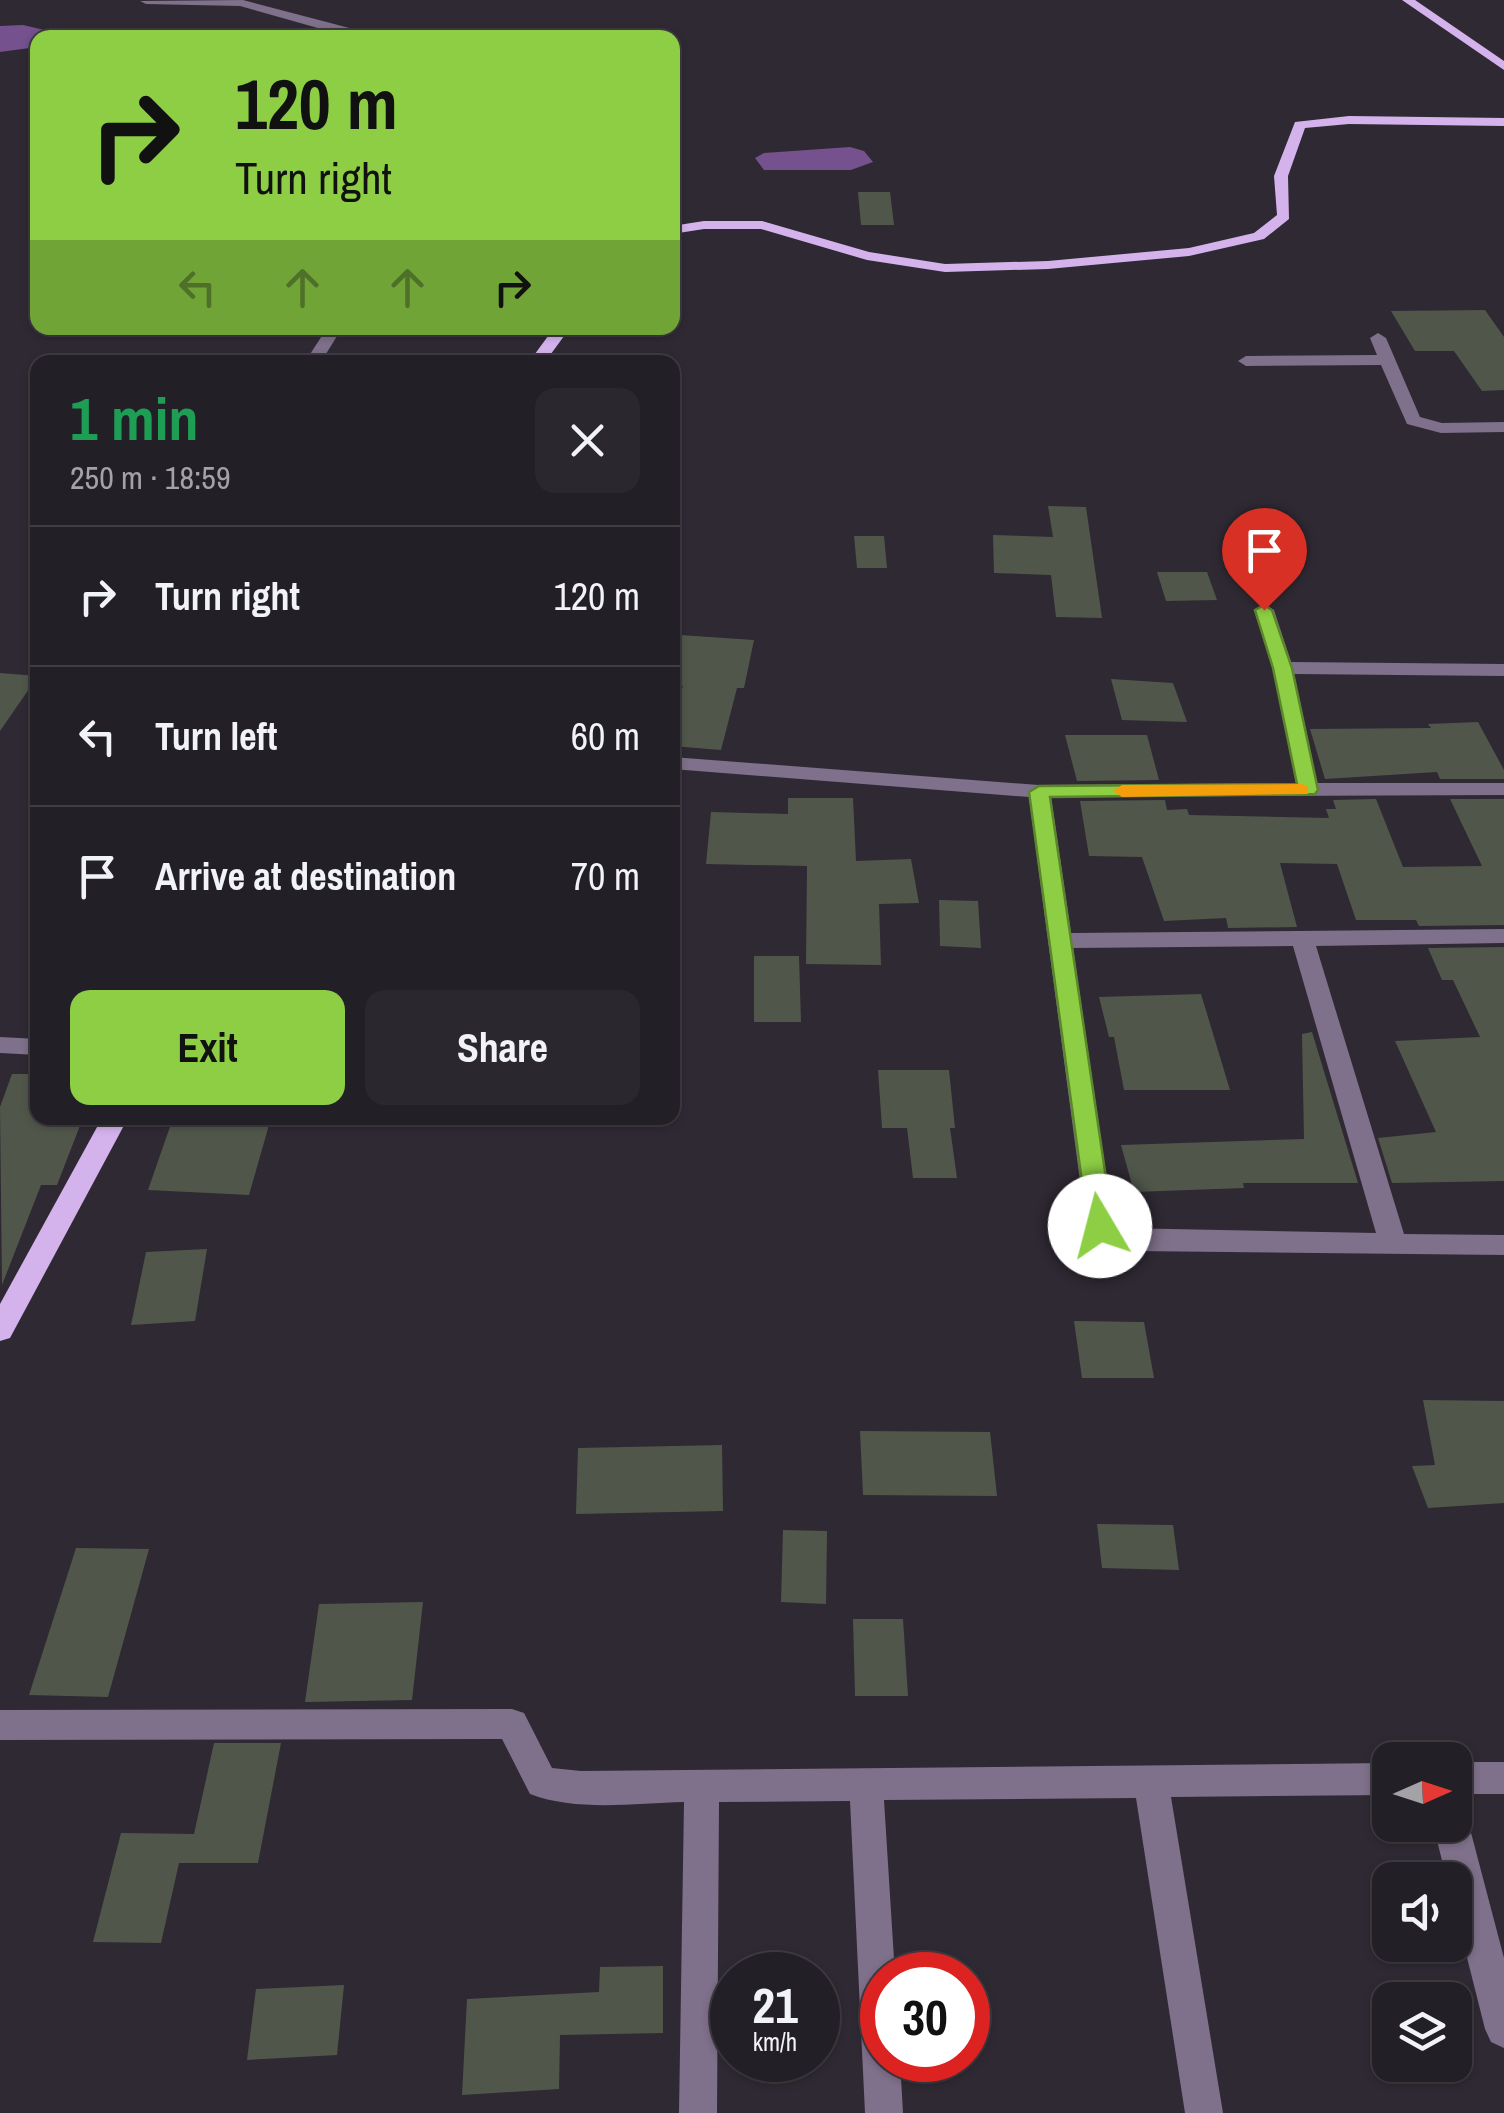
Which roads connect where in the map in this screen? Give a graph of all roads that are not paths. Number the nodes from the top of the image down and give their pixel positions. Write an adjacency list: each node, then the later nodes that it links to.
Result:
1 (1408, 0): 4 (main road)
2 (146, 1): 3 (street)
3 (346, 30)
4 (1504, 66)
5 (1504, 122): 6 (main road)
6 (680, 229)
7 (1378, 338): 8 (street)
8 (1387, 360): 9 (street); 10 (street)
9 (1246, 361)
10 (1504, 427)
11 (1264, 610): 12 (street)
12 (1282, 668): 13 (street); 16 (street)
13 (1504, 670)
14 (680, 763): 17 (street)
15 (1504, 789): 16 (street)
16 (1308, 790): 17 (street)
17 (1039, 792): 20 (street)
18 (1504, 936): 19 (street)
19 (1302, 938): 20 (street); 24 (street)
20 (1060, 942): 24 (street)
21 (0, 1045): 22 (street)
22 (30, 1047)
23 (112, 1125): 26 (main road)
24 (1393, 1243): 25 (street)
25 (1504, 1245)
26 (0, 1330)
27 (0, 1725): 33 (street)
28 (1472, 1778): 29 (street)
29 (1504, 1778)
30 (1372, 1779): 31 (street)
31 (1152, 1781): 32 (street); 38 (street)
32 (866, 1784): 33 (street); 37 (street)
33 (702, 1786): 36 (street)
34 (1455, 1842): 35 (street)
35 (1504, 2029)
36 (698, 2113)
37 (884, 2113)
38 (1204, 2113)

